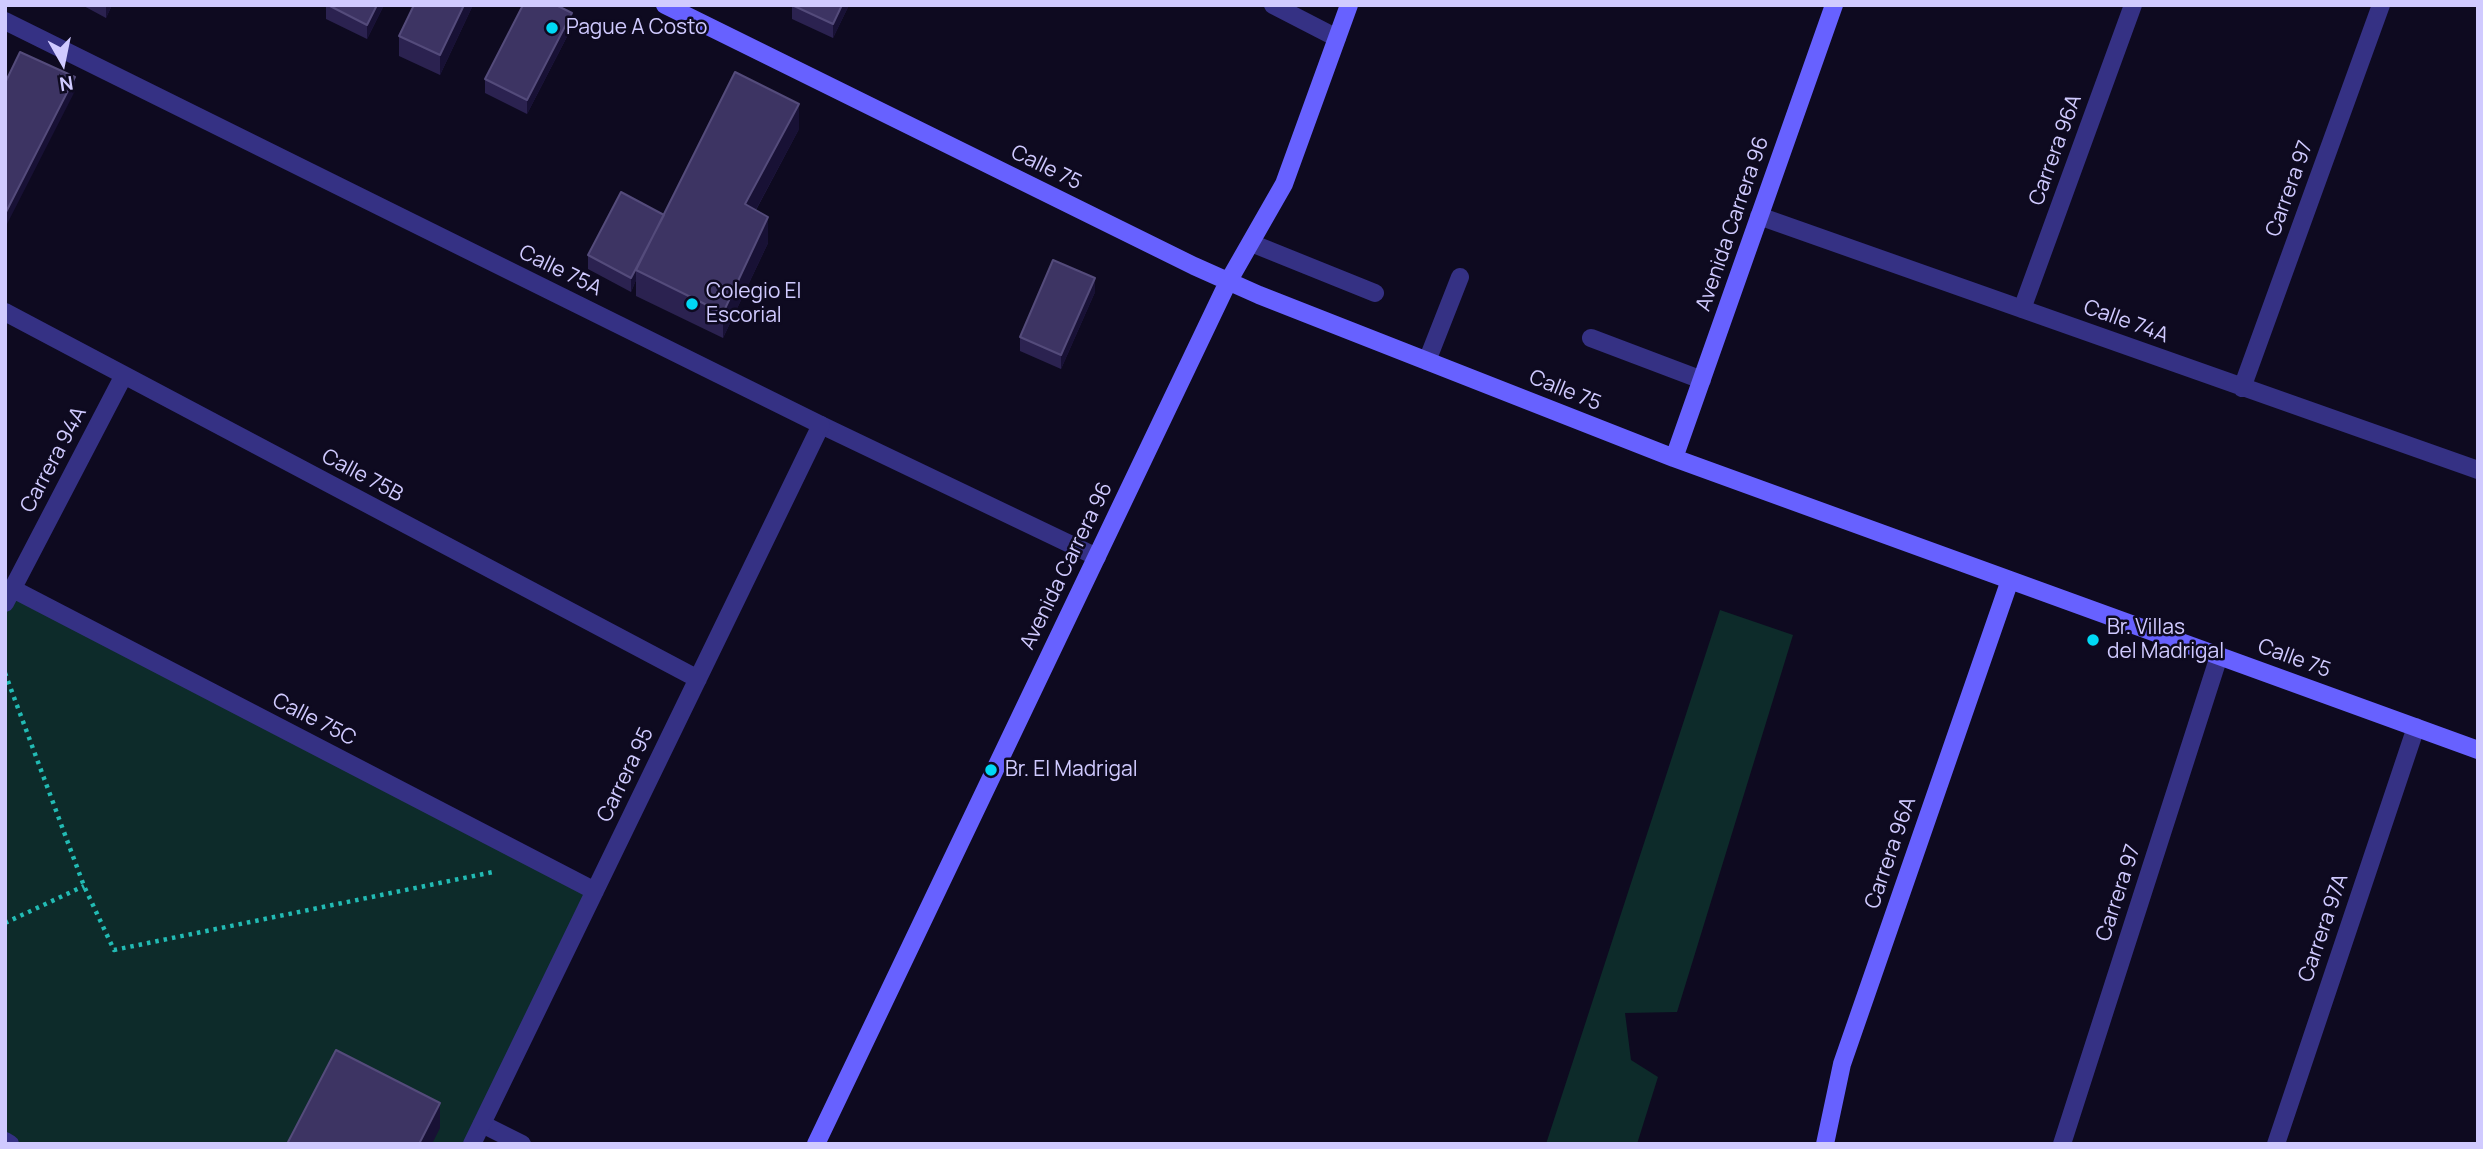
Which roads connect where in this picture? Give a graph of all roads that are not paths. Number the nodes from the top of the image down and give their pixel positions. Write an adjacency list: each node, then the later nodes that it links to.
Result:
1 (665, 5): 12 (main road, Calle 75)
2 (1273, 5): 8 (street)
3 (1349, 5): 8 (main road, Avenida Carrera 96)
4 (1834, 5): 9 (main road, Avenida Carrera 96)
5 (2133, 5): 14 (street, Carrera 96A)
6 (2381, 5): 20 (street, Carrera 97)
7 (5, 21): 21 (street, Calle 75A)
8 (1337, 38): 10 (main road, Avenida Carrera 96)
9 (1759, 216): 14 (street, Calle 74A); 19 (main road, Avenida Carrera 96)
10 (1251, 243): 12 (main road, Avenida Carrera 96); 13 (street)
11 (1460, 277): 17 (street)
12 (1228, 282): 17 (main road, Calle 75); 24 (main road, Avenida Carrera 96)
13 (1375, 293)
14 (2022, 309): 20 (street, Calle 74A)
15 (5, 312): 18 (street, Calle 75B)
16 (1591, 338): 19 (street)
17 (1427, 361): 22 (main road, Calle 75)
18 (124, 375): 26 (street, Carrera 94A); 28 (street, Calle 75B)
19 (1702, 380): 22 (main road, Avenida Carrera 96)
20 (2242, 388): 23 (street, Calle 74A)
21 (821, 425): 24 (street, Calle 75A); 28 (street, Carrera 95)
22 (1674, 458): 25 (main road, Calle 75)
23 (2478, 470)
24 (1097, 557): 35 (main road, Avenida Carrera 96)
25 (2010, 580): 27 (main road, Calle 75); 36 (main road, Carrera 96A)
26 (9, 596): 31 (street, Calle 75C)
27 (2219, 656): 29 (main road, Calle 75); 37 (street, Carrera 97)
28 (698, 679): 31 (street, Carrera 95)
29 (2416, 727): 30 (main road, Calle 75); 38 (street, Carrera 97A)
30 (2478, 750)
31 (595, 891): 32 (street, Carrera 95)
32 (482, 1125): 33 (street, Carrera 95); 34 (street)
33 (472, 1144)
34 (522, 1144)
35 (816, 1144)
36 (1825, 1144)
37 (2062, 1144)
38 (2276, 1144)

